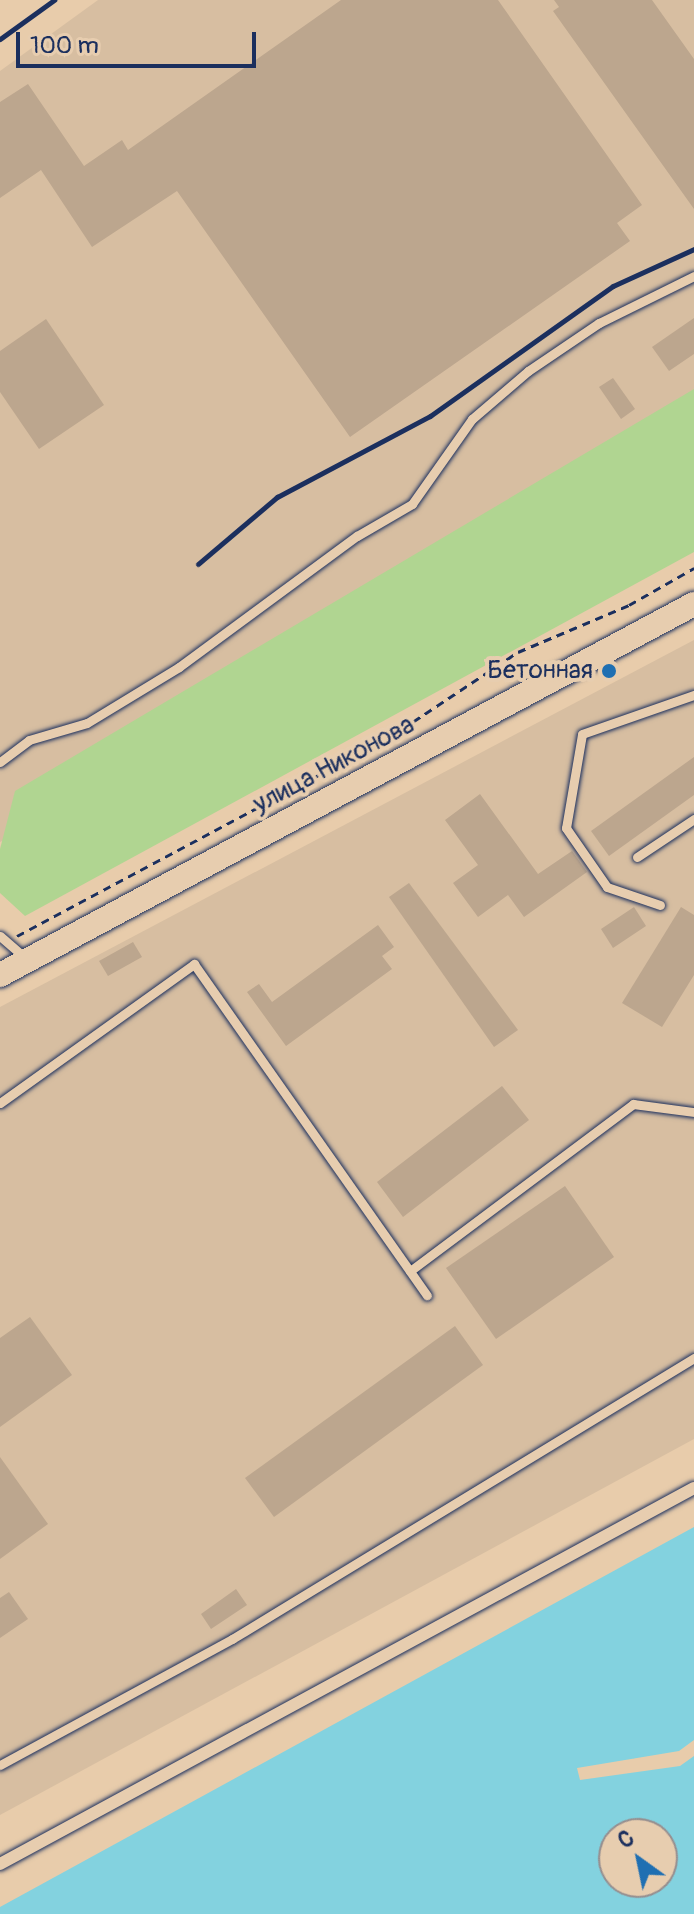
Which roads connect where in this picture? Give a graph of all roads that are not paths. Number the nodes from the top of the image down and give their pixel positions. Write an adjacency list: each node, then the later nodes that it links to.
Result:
1 (694, 276): 4 (lane)
2 (694, 604): 9 (main road, улица Никонова)
3 (694, 695): 7 (lane)
4 (0, 762)
5 (694, 819): 6 (lane)
6 (637, 857)
7 (660, 905)
8 (3, 939): 9 (lane)
9 (28, 960): 10 (main road, улица Никонова)
10 (0, 975)
11 (0, 1103): 13 (lane)
12 (694, 1112): 13 (lane)
13 (410, 1271): 14 (lane)
14 (427, 1295)
15 (694, 1358): 17 (lane)
16 (694, 1488): 18 (street)
17 (0, 1765)
18 (0, 1864)

